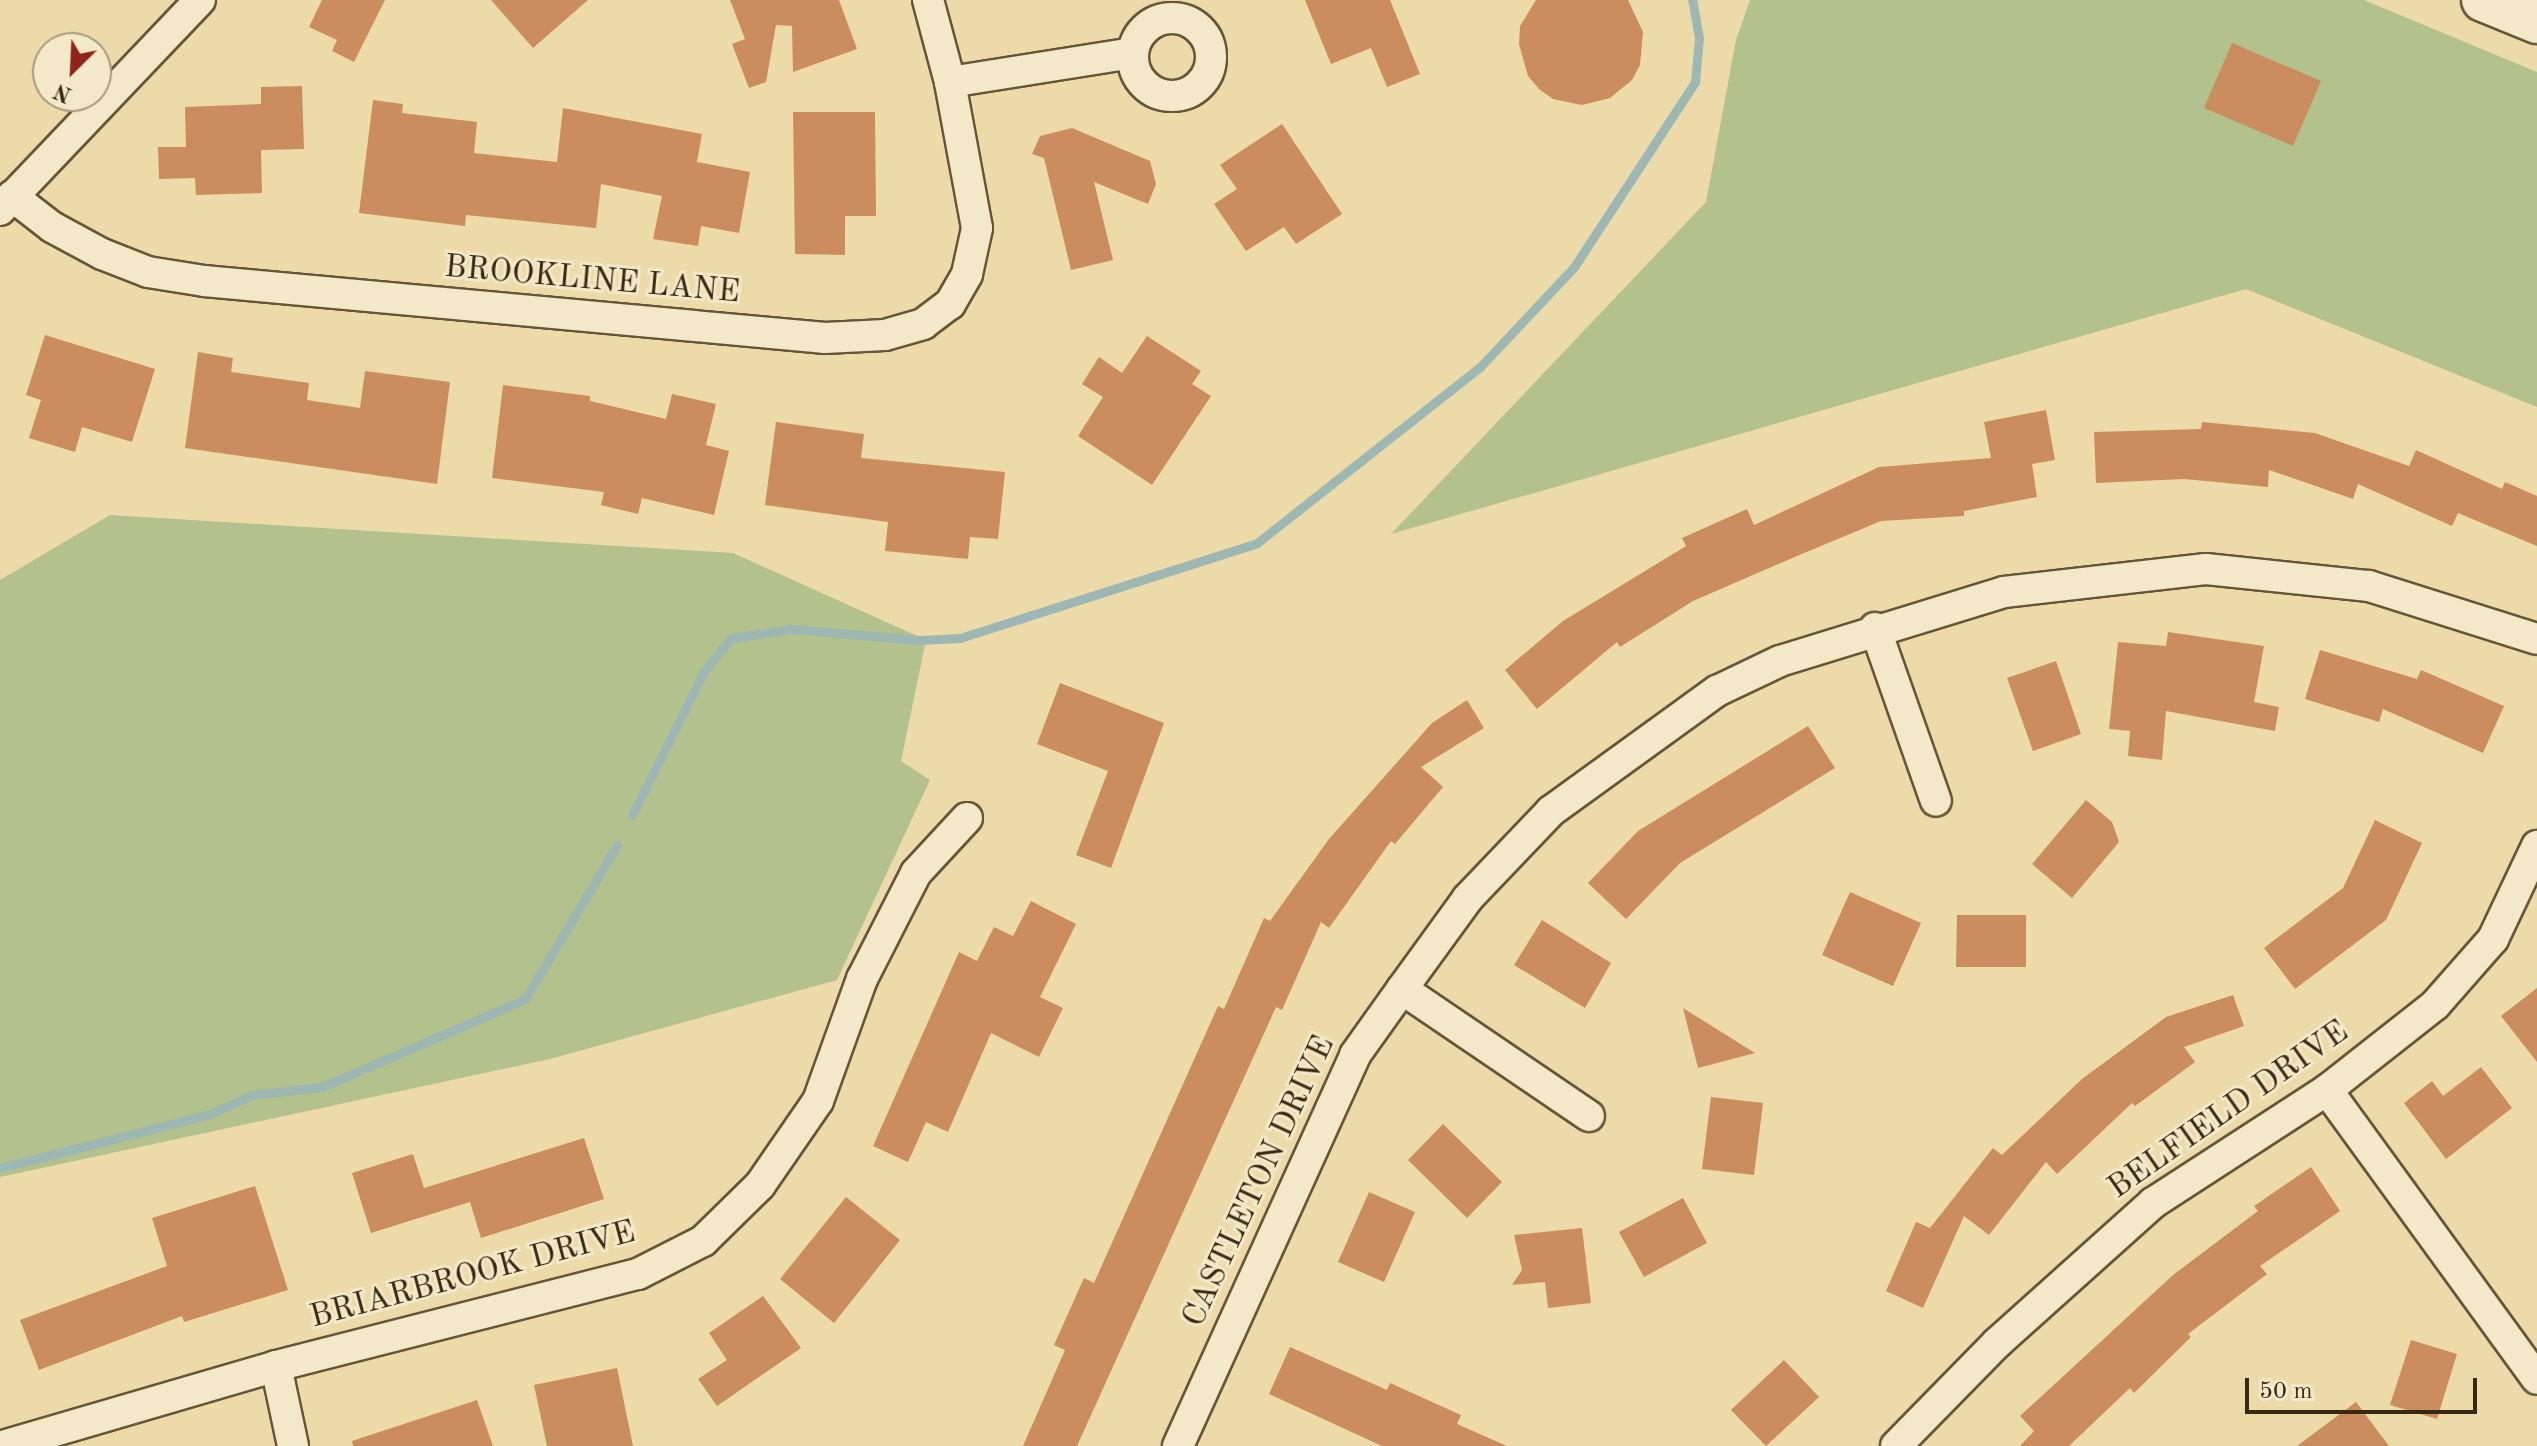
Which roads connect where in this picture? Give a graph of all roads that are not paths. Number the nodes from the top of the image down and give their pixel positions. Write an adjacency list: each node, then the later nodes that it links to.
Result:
1 (200, 0): 7 (street)
2 (928, 0): 6 (street, BROOKLINE LANE)
3 (2483, 0): 4 (main road)
4 (2537, 22)
5 (1133, 53): 6 (street)
6 (950, 82): 7 (street, BROOKLINE LANE)
7 (6, 203)
8 (1875, 628): 9 (street, CASTLETON DRIVE); 10 (street); 13 (street, CASTLETON DRIVE)
9 (2537, 639)
10 (1936, 801)
11 (967, 818): 16 (street, BRIARBROOK DRIVE)
12 (2537, 846): 14 (street, BELFIELD DRIVE)
13 (1402, 989): 15 (street); 20 (street, CASTLETON DRIVE)
14 (2327, 1090): 17 (street); 21 (street, BELFIELD DRIVE)
15 (1589, 1116)
16 (276, 1366): 18 (street, BRIARBROOK DRIVE); 19 (street)
17 (2537, 1379)
18 (3, 1446)
19 (293, 1446)
20 (1178, 1446)
21 (1896, 1446)

